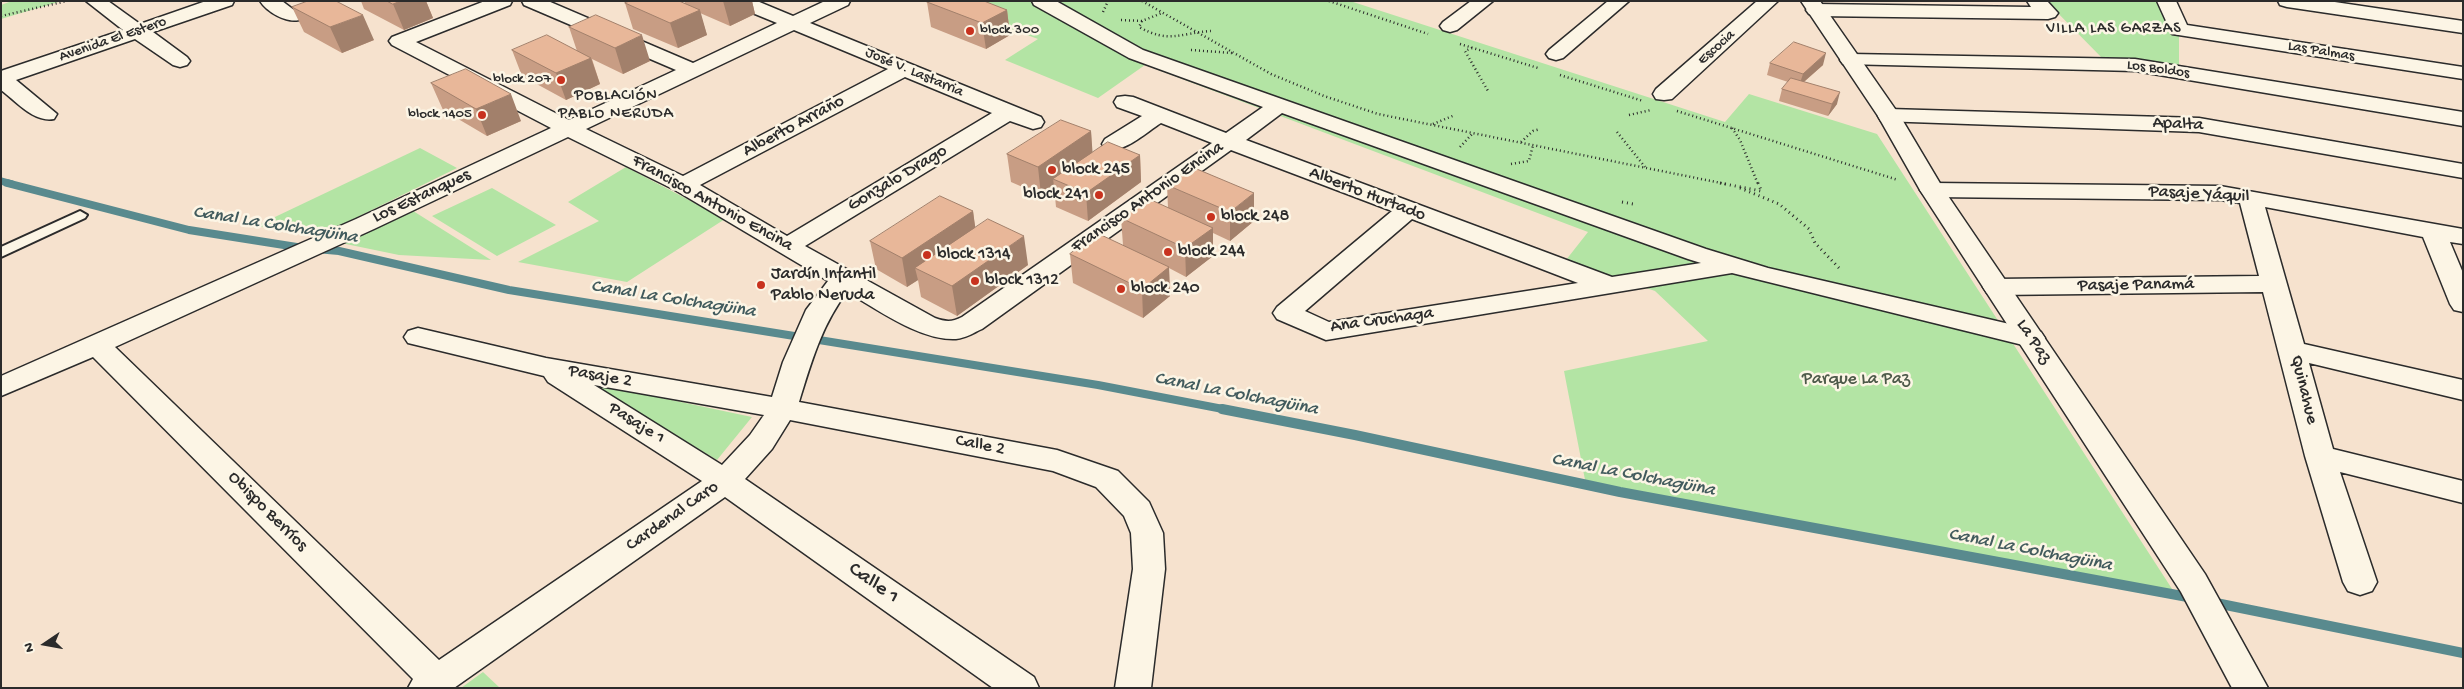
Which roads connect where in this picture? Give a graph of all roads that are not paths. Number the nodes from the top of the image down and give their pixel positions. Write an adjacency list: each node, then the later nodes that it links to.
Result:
1 (95, 1): 19 (street)
2 (225, 1): 19 (street, Avenida El Estero)
3 (269, 1): 16 (street)
4 (503, 1): 37 (street, Francisco Antonio Encina)
5 (531, 1): 25 (street)
6 (740, 1): 17 (street, José V. Lastarria)
7 (841, 1): 17 (street, Los Estanques)
8 (1041, 1): 30 (street)
9 (1484, 1): 20 (street)
10 (1620, 1): 21 (street)
11 (1769, 1): 29 (street, Escocia)
12 (2036, 1): 15 (street)
13 (2166, 1): 26 (street, Las Palmas)
14 (2287, 1): 18 (street)
15 (1813, 6): 22 (street, La Paz)
16 (292, 16)
17 (795, 24): 24 (street, José V. Lastarria); 25 (street, Los Estanques)
18 (2463, 27)
19 (137, 31): 23 (street); 27 (street, Avenida El Estero)
20 (1452, 34)
21 (1556, 54)
22 (1850, 60): 34 (street, La Paz); 35 (street, Los Boldos)
23 (180, 61)
24 (904, 69): 31 (street, José V. Lastarria); 41 (street, Alberto Arraño)
25 (695, 71): 37 (street, Los Estanques)
26 (2463, 73)
27 (1, 79): 32 (street)
28 (1125, 102): 33 (street, Alberto Hurtado)
29 (1664, 104)
30 (1280, 105): 38 (street, Francisco Antonio Encina); 50 (street)
31 (1009, 112): 36 (street, José V. Lastarria); 48 (street, Gonzalo Drago)
32 (46, 114)
33 (1158, 115): 38 (street, Alberto Hurtado); 39 (street)
34 (1889, 116): 40 (street, Apalta); 42 (street, La Paz)
35 (2463, 119)
36 (1033, 122)
37 (569, 129): 41 (street, Francisco Antonio Encina); 58 (street, Los Estanques)
38 (1226, 142): 44 (street, Alberto Hurtado); 51 (street, Francisco Antonio Encina)
39 (1113, 144)
40 (2463, 171)
41 (683, 185): 48 (street, Francisco Antonio Encina)
42 (1932, 190): 43 (street, Pasaje Yáquil); 54 (street, La Paz)
43 (2250, 197): 46 (street, Pasaje Yáquil); 52 (street, Quinahue)
44 (1407, 211): 53 (street, Alberto Hurtado); 53 (street, Ana Cruchaga)
45 (80, 215): 49 (lane)
46 (2433, 232): 47 (street, Pasaje Yáquil); 55 (street)
47 (2463, 238)
48 (788, 246): 51 (street, Francisco Antonio Encina)
49 (1, 253)
50 (1734, 266): 53 (street); 57 (street)
51 (843, 279): 63 (street, Cardenal Caro)
52 (2275, 284): 54 (street, Pasaje Panamá); 59 (street, Quinahue)
53 (1609, 286)
54 (1996, 287): 57 (street, La Paz)
55 (2463, 304)
56 (418, 337): 60 (street, Pasaje 2)
57 (2031, 338): 71 (street, La Paz)
58 (97, 345): 61 (street, Los Estanques); 68 (street, Obispo Berríos)
59 (2294, 351): 62 (street); 64 (street, Quinahue)
60 (546, 367): 63 (street, Pasaje 2); 65 (street, Pasaje 1)
61 (1, 387)
62 (2463, 390)
63 (783, 409): 65 (street, Cardenal Caro); 70 (street, Calle 2)
64 (2320, 456): 66 (street); 67 (street, Quinahue)
65 (725, 481): 68 (street, Cardenal Caro); 69 (street, Calle 1)
66 (2463, 492)
67 (2360, 582)
68 (431, 684)
69 (1021, 688)
70 (1134, 688)
71 (2250, 688)

